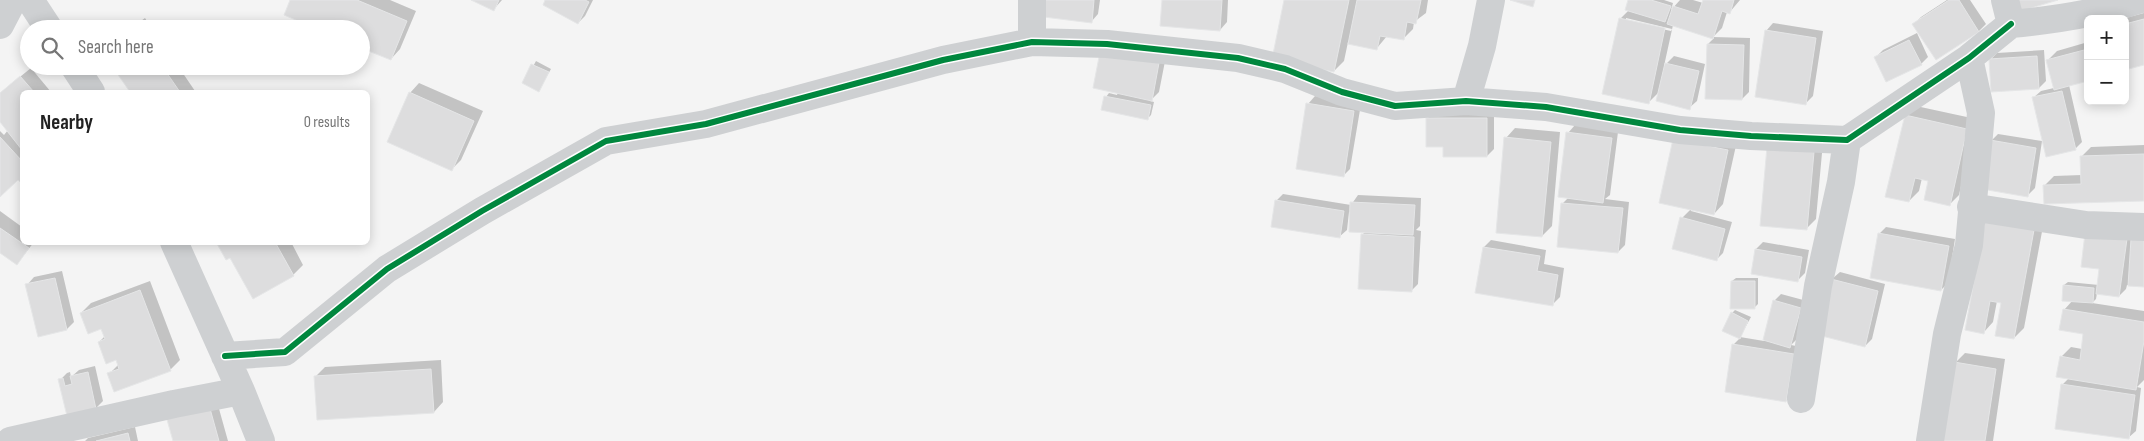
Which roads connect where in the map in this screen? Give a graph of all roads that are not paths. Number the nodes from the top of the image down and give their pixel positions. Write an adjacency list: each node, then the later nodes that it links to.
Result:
1 (12, 0): 8 (street)
2 (30, 0): 7 (street)
3 (1032, 0): 9 (street)
4 (1492, 0): 13 (street)
5 (2138, 0): 6 (street)
6 (2008, 12): 10 (street)
7 (43, 20)
8 (0, 25)
9 (1032, 42): 13 (street); 18 (street)
10 (1969, 58): 14 (street); 15 (street)
11 (80, 75): 12 (street)
12 (90, 90)
13 (1466, 101): 14 (street)
14 (1847, 140): 20 (street)
15 (1971, 207): 16 (street); 23 (street)
16 (2144, 227)
17 (175, 245): 18 (street)
18 (226, 356): 19 (street)
19 (241, 392): 21 (street); 22 (street)
20 (1801, 398)
21 (10, 441)
22 (261, 441)
23 (1930, 441)

